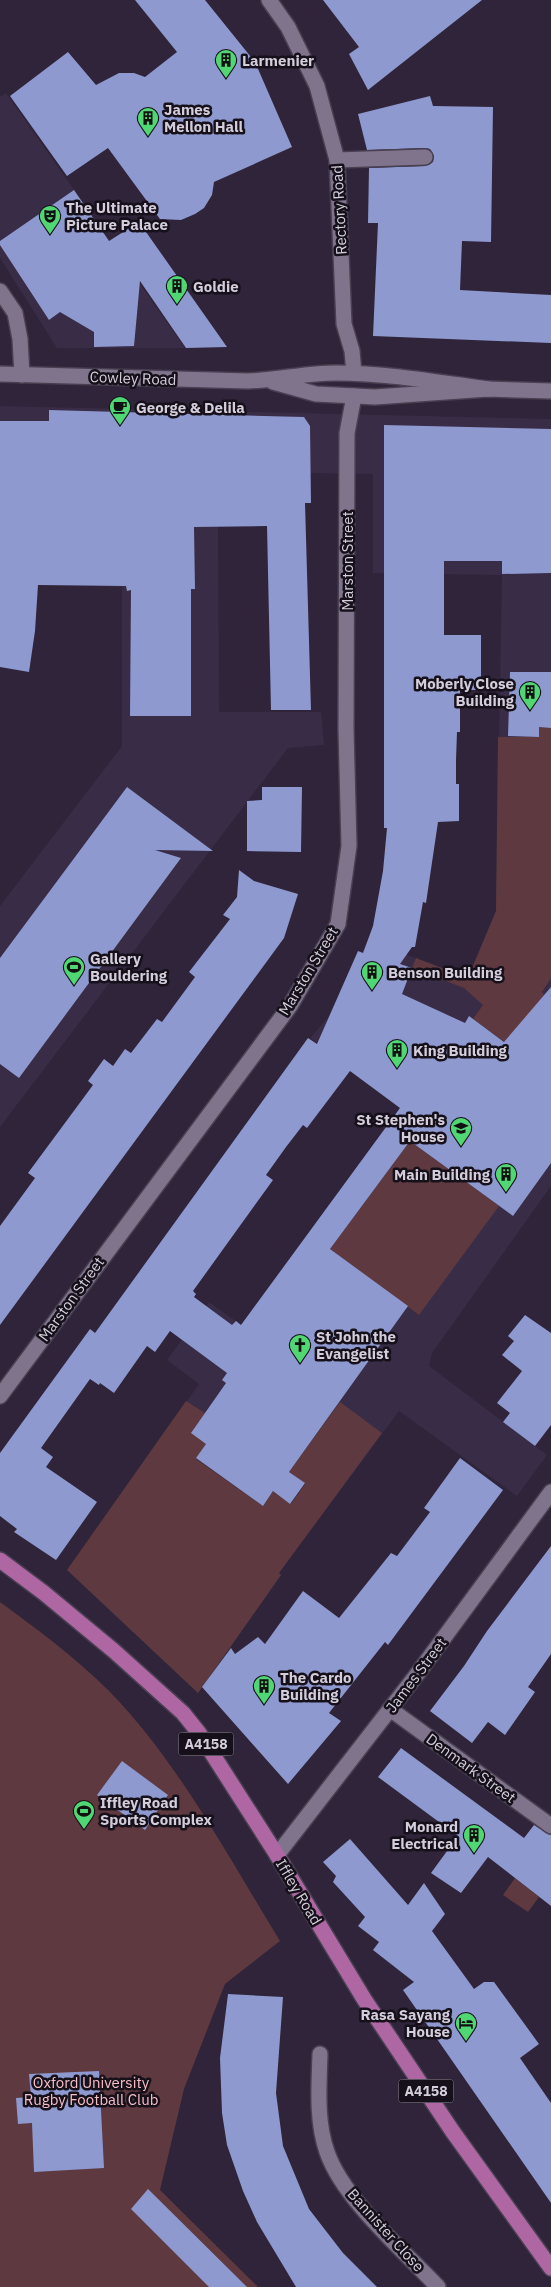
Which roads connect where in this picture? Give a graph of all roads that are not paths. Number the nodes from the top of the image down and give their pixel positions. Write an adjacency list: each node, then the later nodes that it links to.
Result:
1 (269, 0): 3 (street, Rectory Road)
2 (425, 157): 3 (street)
3 (337, 160): 5 (street, Rectory Road)
4 (0, 291): 7 (street)
5 (354, 373): 8 (street, Cowley Road); 9 (street, Cowley Road)
6 (0, 374): 7 (street, Cowley Road)
7 (22, 375): 8 (street, Cowley Road)
8 (266, 381): 11 (street, Cowley Road)
9 (488, 389): 10 (street, Cowley Road); 11 (street, Cowley Road)
10 (551, 391)
11 (354, 396): 12 (street, Marston Street)
12 (0, 1396)
13 (551, 1492): 15 (street, James Street)
14 (0, 1560): 17 (main road, Iffley Road / A4158)
15 (390, 1709): 16 (street, Denmark Street); 17 (street, James Street)
16 (551, 1826)
17 (277, 1855): 19 (main road, Iffley Road / A4158)
18 (320, 2054): 20 (street, Bannister Close)
19 (551, 2268)
20 (438, 2287)

